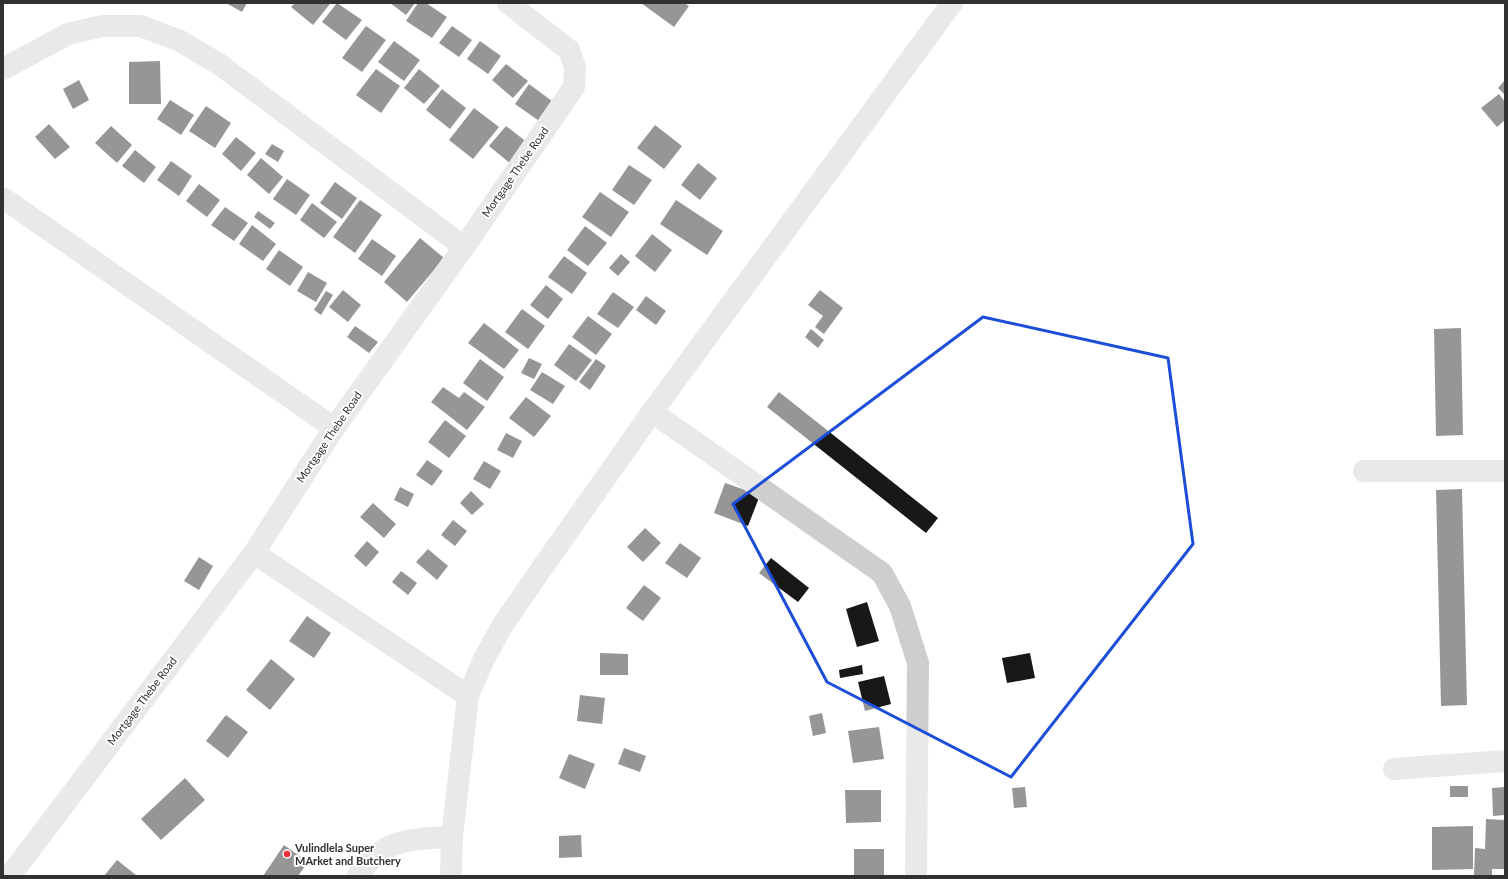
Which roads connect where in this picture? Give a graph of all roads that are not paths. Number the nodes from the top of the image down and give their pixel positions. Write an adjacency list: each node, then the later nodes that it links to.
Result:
1 (508, 3): 5 (street, Mortgage Thebe Road)
2 (952, 3): 6 (street)
3 (3, 69): 5 (street)
4 (3, 198): 7 (street)
5 (464, 247): 7 (street, Mortgage Thebe Road)
6 (652, 412): 11 (street); 18 (street)
7 (334, 428): 10 (street, Mortgage Thebe Road)
8 (1364, 471): 9 (street)
9 (1505, 471)
10 (254, 553): 11 (street); 15 (street, Mortgage Thebe Road)
11 (468, 696): 14 (street)
12 (1505, 761): 13 (street)
13 (1394, 769)
14 (452, 837): 16 (street); 17 (street)
15 (10, 876)
16 (358, 876)
17 (451, 876)
18 (916, 876)

